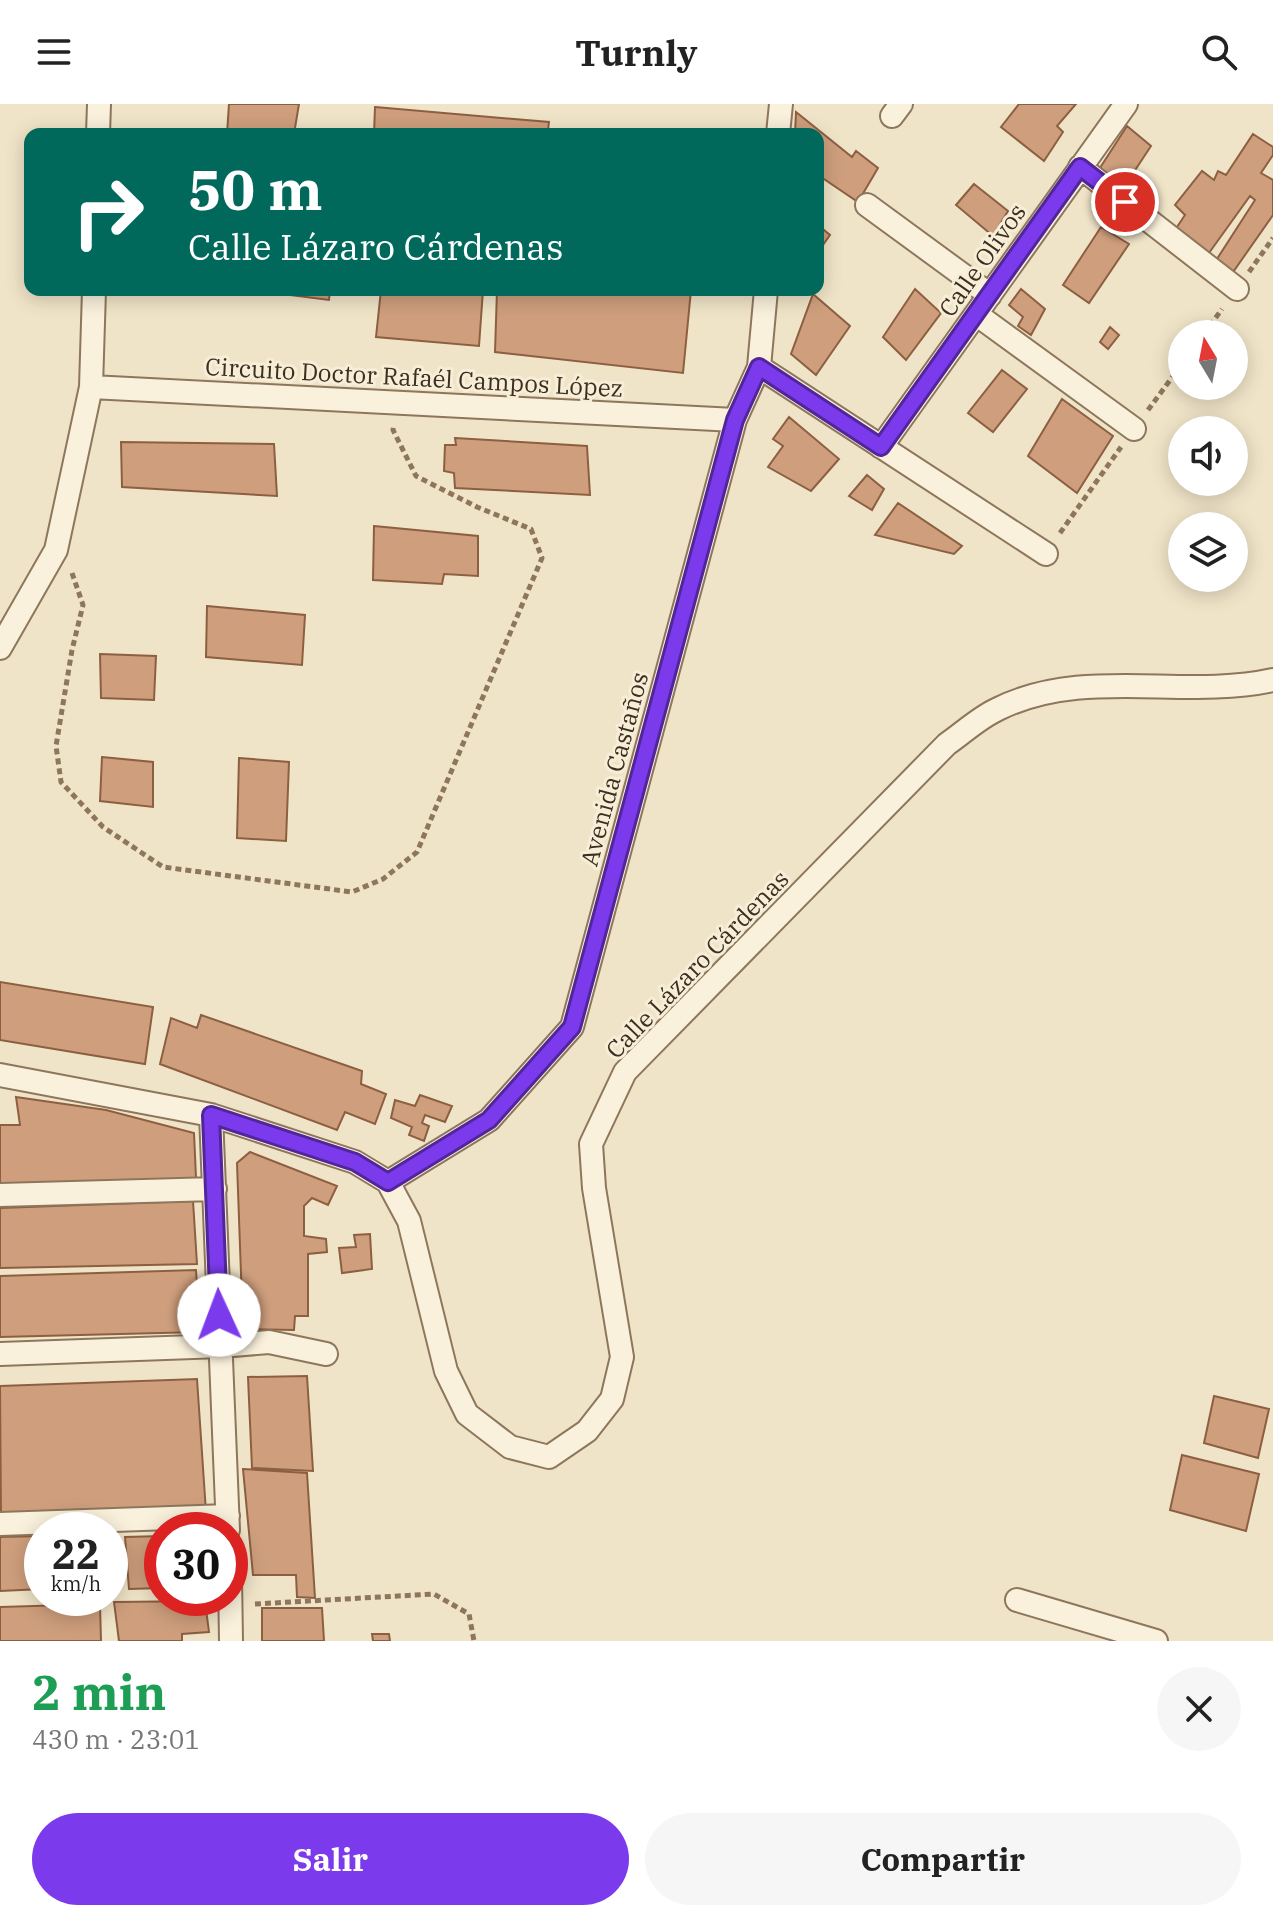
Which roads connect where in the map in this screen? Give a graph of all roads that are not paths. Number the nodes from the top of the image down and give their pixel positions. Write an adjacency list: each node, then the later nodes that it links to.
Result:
1 (99, 104): 4 (street)
2 (781, 104): 5 (street)
3 (1126, 104): 6 (street, Calle Olivos)
4 (98, 128)
5 (779, 128)
6 (1080, 167): 8 (street); 9 (street, Calle Olivos)
7 (867, 205): 9 (street)
8 (1237, 289)
9 (990, 295): 12 (street, Calle Olivos)
10 (94, 296): 14 (street)
11 (765, 296): 13 (street, Avenida Castaños)
12 (976, 314): 16 (street); 17 (street, Calle Olivos)
13 (759, 367): 15 (street, Avenida Castaños); 17 (street)
14 (91, 387): 15 (street, Circuito Doctor Rafaél Campos López); 19 (street)
15 (735, 420): 23 (street, Avenida Castaños)
16 (1134, 429)
17 (881, 447): 18 (street)
18 (1046, 554)
19 (0, 648)
20 (1273, 680): 23 (street, Calle Lázaro Cárdenas)
21 (0, 1075): 22 (street)
22 (211, 1115): 23 (street); 24 (street)
23 (388, 1182)
24 (215, 1189): 25 (street); 26 (street)
25 (0, 1195)
26 (221, 1346): 27 (street); 28 (street); 29 (street)
27 (0, 1354)
28 (326, 1354)
29 (228, 1512)
30 (144, 1523): 31 (street)
31 (0, 1524)
32 (1017, 1600): 35 (street)
33 (231, 1616): 34 (street)
34 (231, 1641)
35 (1156, 1641)

